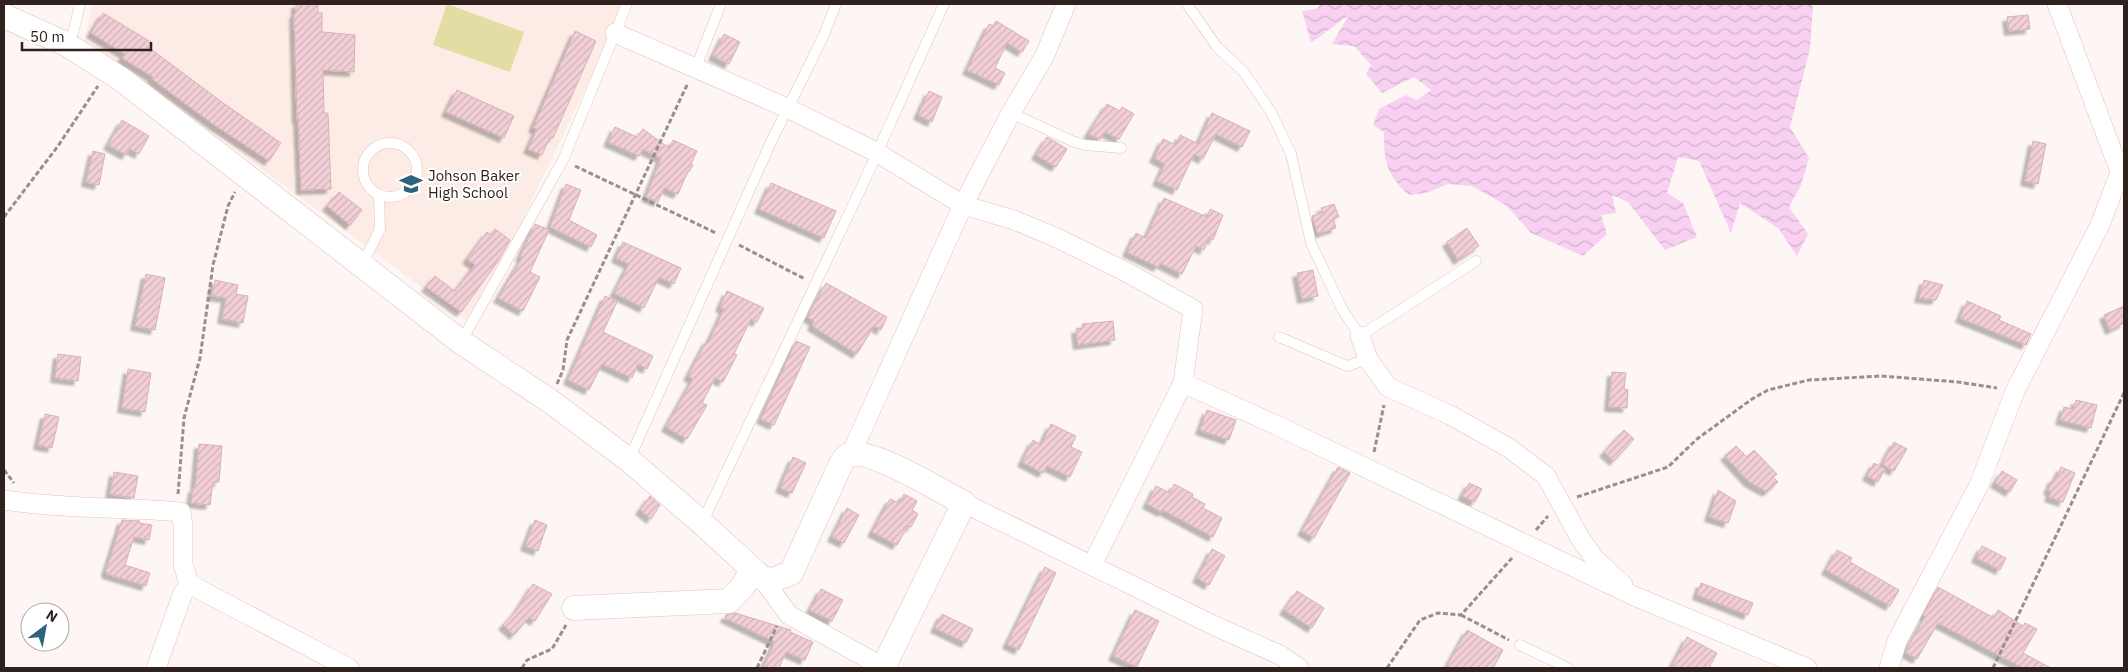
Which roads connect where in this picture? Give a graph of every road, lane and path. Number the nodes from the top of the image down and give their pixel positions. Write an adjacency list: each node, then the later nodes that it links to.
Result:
1 (80, 4): 11 (lane)
2 (628, 4): 10 (lane)
3 (721, 4): 12 (lane)
4 (836, 4): 14 (lane)
5 (944, 4): 17 (lane)
6 (1066, 4): 15 (street)
7 (1187, 4): 29 (lane)
8 (2057, 4): 20 (street)
9 (4, 16): 11 (street)
10 (615, 33): 12 (street); 18 (lane)
11 (66, 44): 13 (street)
12 (696, 67): 14 (street); 22 (path)
13 (109, 70): 19 (street); 24 (path)
14 (787, 108): 17 (street); 25 (lane)
15 (1011, 113): 16 (lane); 23 (street)
16 (1121, 148)
17 (876, 152): 23 (street); 28 (lane)
18 (563, 160): 22 (path); 31 (lane)
19 (244, 173): 27 (street); 44 (path)
20 (2122, 173): 35 (street)
21 (379, 195): 21 (lane); 27 (lane)
22 (636, 196): 25 (path); 37 (path)
23 (963, 205): 33 (street); 38 (street)
24 (4, 217)
25 (728, 239): 28 (path); 39 (lane)
26 (1476, 261): 29 (lane)
27 (361, 267): 31 (street)
28 (815, 284): 45 (lane)
29 (1360, 336): 32 (street)
30 (1278, 337): 32 (lane)
31 (461, 342): 37 (street)
32 (1368, 359): 34 (street)
33 (1183, 383): 40 (street); 47 (street)
34 (1388, 387): 40 (path); 42 (street)
35 (2015, 391): 42 (path); 64 (street)
36 (2124, 394): 65 (path)
37 (550, 401): 39 (street)
38 (851, 454): 43 (street); 48 (street)
39 (629, 460): 45 (street)
40 (1370, 470): 46 (street)
41 (4, 500): 44 (street)
42 (1561, 502): 46 (path); 50 (street)
43 (964, 503): 47 (street); 55 (street)
44 (181, 512): 49 (street)
45 (702, 523): 48 (street)
46 (1523, 545): 50 (street); 53 (path)
47 (1092, 565): 60 (street)
48 (756, 574): 51 (street); 52 (street)
49 (189, 584): 56 (street); 57 (street)
50 (1634, 596): 63 (street)
51 (574, 608): 58 (path)
52 (785, 609): 55 (street); 59 (path)
53 (1461, 615): 54 (path); 61 (path)
54 (1520, 646): 62 (lane)
55 (883, 667)
56 (156, 668)
57 (349, 668)
58 (522, 668)
59 (757, 668)
60 (1296, 668)
61 (1387, 668)
62 (1568, 668)
63 (1807, 668)
64 (1888, 668)
65 (1993, 668)

